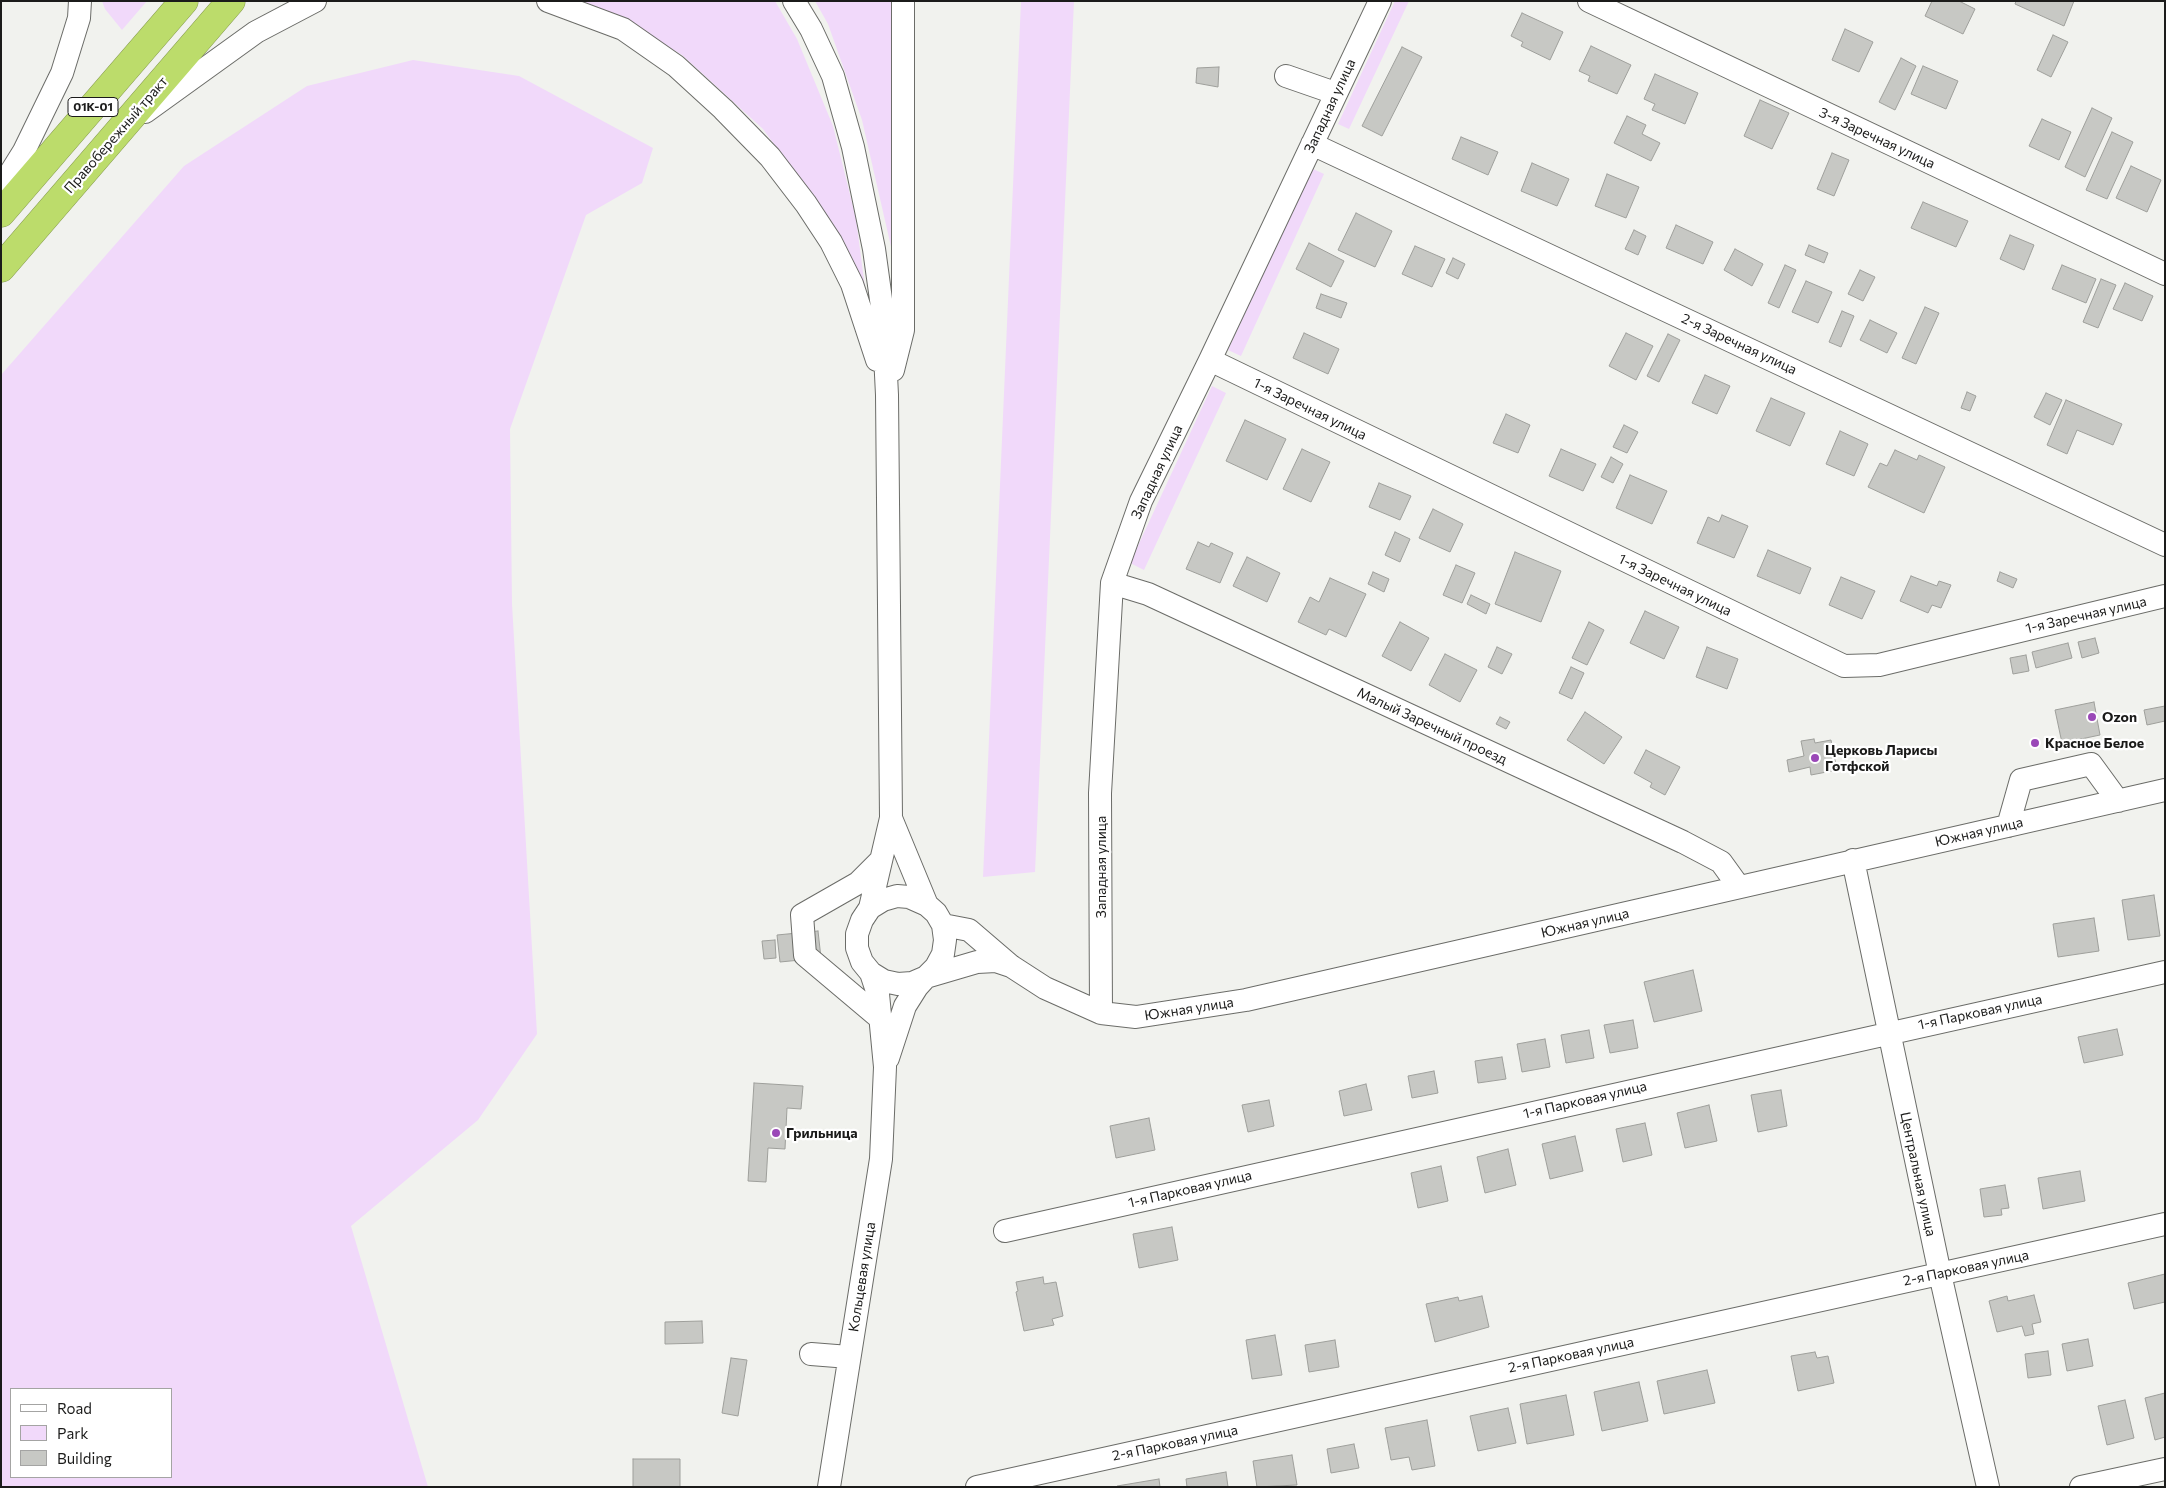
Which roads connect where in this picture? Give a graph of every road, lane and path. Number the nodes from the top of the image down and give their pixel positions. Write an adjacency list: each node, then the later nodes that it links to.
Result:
1 (80, 1): 14 (street)
2 (184, 1): 15 (highway, 01К-01)
3 (231, 1): 12 (highway, Правобережный тракт / 01К-01)
4 (315, 1): 12 (street)
5 (548, 1): 19 (street)
6 (794, 1): 19 (street)
7 (903, 1): 19 (street)
8 (1380, 1): 11 (street, Западная улица)
9 (1589, 1): 17 (street, 3-я Заречная улица)
10 (1286, 76): 11 (street)
11 (1335, 93): 13 (street, Западная улица)
12 (118, 133): 16 (highway, Правобережный тракт / 01К-01)
13 (1312, 144): 18 (street, Западная улица); 20 (street, 2-я Заречная улица)
14 (1, 188)
15 (1, 213)
16 (1, 268)
17 (2165, 274)
18 (1210, 360): 21 (street, Западная улица); 22 (street, 1-я Заречная улица)
19 (887, 395): 25 (street)
20 (2165, 545)
21 (1112, 583): 29 (street, Малый Заречный проезд); 37 (street, Западная улица)
22 (2165, 596)
23 (2165, 790): 24 (street, Южная улица)
24 (2118, 801): 26 (street, Южная улица); 26 (street)
25 (891, 818): 27 (street); 30 (street)
26 (2008, 826): 28 (street, Южная улица)
27 (881, 860): 31 (street); 38 (street)
28 (1853, 860): 29 (street, Южная улица); 39 (street, Центральная улица)
29 (1739, 887): 37 (street, Южная улица)
30 (927, 905): 31 (street); 32 (street)
31 (870, 908): 35 (street)
32 (943, 925): 33 (street, Южная улица); 36 (street)
33 (1012, 966): 36 (street); 37 (street, Южная улица)
34 (2165, 972): 39 (street, 1-я Парковая улица)
35 (871, 973): 36 (street); 38 (street)
36 (926, 977): 40 (street)
37 (1101, 1013)
38 (881, 1019): 40 (street)
39 (1888, 1032): 42 (street, 1-я Парковая улица); 43 (street, Центральная улица)
40 (885, 1067): 45 (street, Кольцевая улица)
41 (2165, 1224): 43 (street, 2-я Парковая улица)
42 (1005, 1230)
43 (1940, 1274): 48 (street, 2-я Парковая улица); 49 (street, Центральная улица)
44 (811, 1354): 45 (street)
45 (849, 1357): 47 (street, Кольцевая улица)
46 (2165, 1469): 50 (street)
47 (829, 1487)
48 (977, 1487)
49 (1988, 1487)
50 (2081, 1487)

